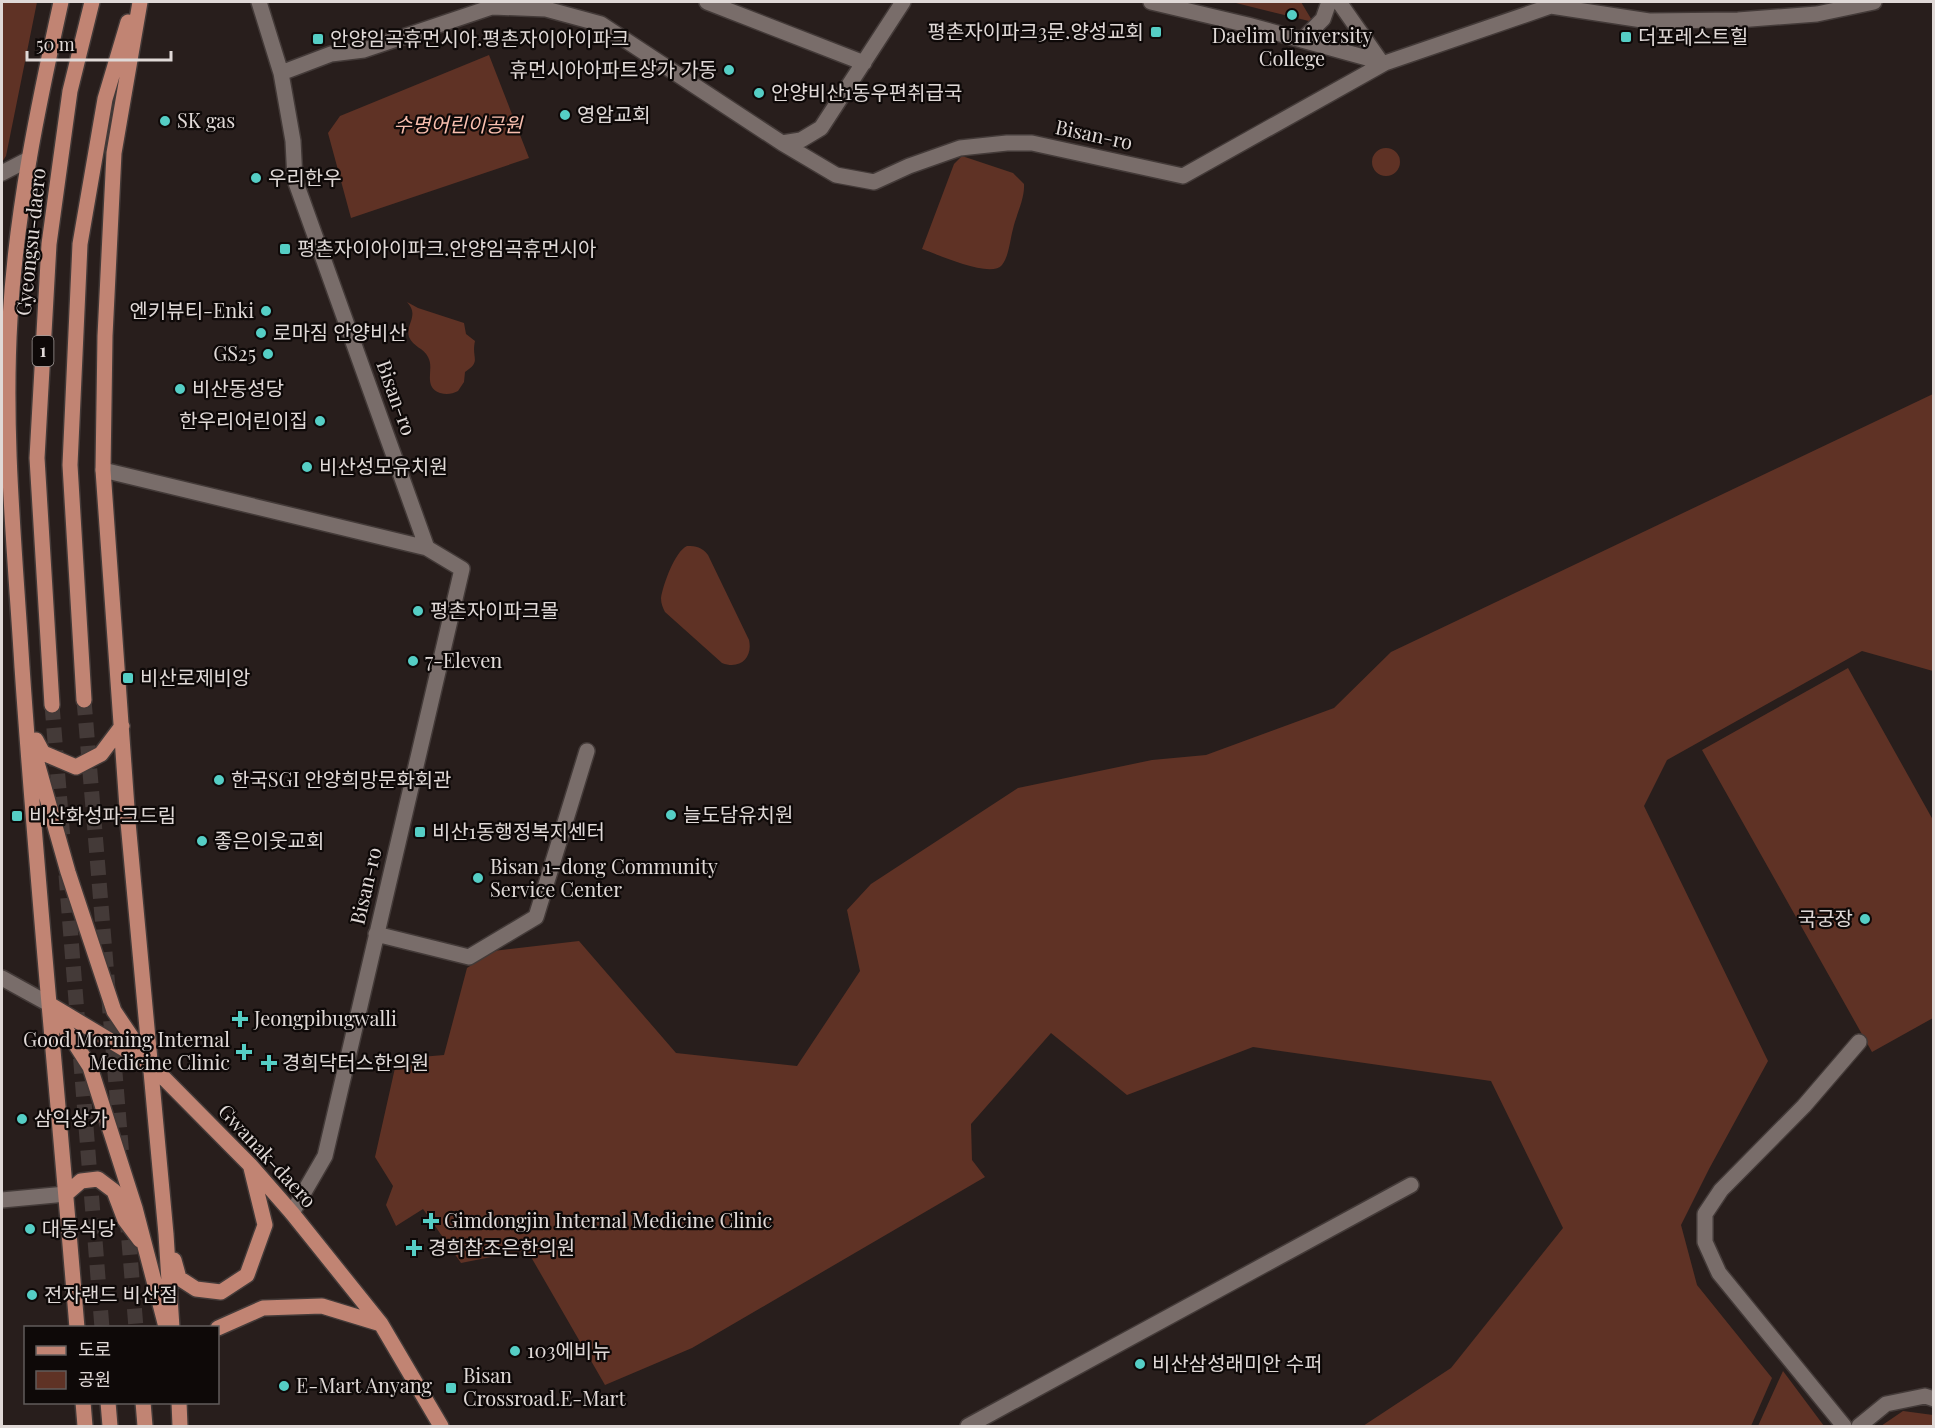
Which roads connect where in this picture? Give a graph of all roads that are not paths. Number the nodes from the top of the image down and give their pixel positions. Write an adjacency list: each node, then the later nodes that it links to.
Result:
1 (61, 2): 17 (main road)
2 (92, 2): 24 (main road, Gyeongsu-daero / 1)
3 (134, 2): 23 (main road, 1)
4 (140, 2): 21 (main road)
5 (259, 2): 15 (street)
6 (707, 2): 14 (street)
7 (903, 2): 14 (street)
8 (1151, 2): 12 (street)
9 (1329, 2): 12 (street)
10 (1339, 2): 13 (street)
11 (1874, 2): 13 (street, Bisan-ro)
12 (1302, 40): 13 (street)
13 (1383, 62): 16 (street, Bisan-ro)
14 (864, 63): 16 (street)
15 (281, 73): 16 (street, Bisan-ro); 22 (street, Bisan-ro)
16 (782, 143)
17 (29, 159): 18 (street); 19 (main road)
18 (2, 173)
19 (6, 320): 20 (main road)
20 (5, 450): 25 (main road)
21 (102, 470): 22 (street); 26 (main road)
22 (427, 548): 28 (street, Bisan-ro)
23 (84, 700)
24 (52, 705)
25 (26, 722): 26 (main road); 30 (main road); 32 (main road)
26 (122, 726): 32 (main road)
27 (587, 751): 28 (street)
28 (376, 934): 37 (street, Bisan-ro)
29 (2, 978): 30 (street, Gwanak-daero)
30 (49, 1004): 32 (main road, Gwanak-daero); 35 (main road); 39 (main road)
31 (1859, 1042): 56 (street)
32 (151, 1065): 33 (main road, Gwanak-daero); 38 (main road)
33 (250, 1165): 37 (main road, Gwanak-daero); 38 (main road)
34 (1411, 1185): 55 (street)
35 (66, 1194): 36 (street); 39 (main road); 41 (main road)
36 (2, 1200)
37 (292, 1213): 40 (main road, Gwanak-daero)
38 (166, 1234): 43 (main road)
39 (145, 1247): 42 (main road)
40 (381, 1324): 44 (main road); 54 (main road, Gwanak-daero)
41 (77, 1326)
42 (166, 1326)
43 (172, 1326)
44 (219, 1328)
45 (1934, 1399): 57 (street)
46 (83, 1404): 50 (main road)
47 (108, 1404): 51 (main road)
48 (143, 1404): 52 (main road)
49 (178, 1404): 53 (main road)
50 (85, 1426)
51 (110, 1426)
52 (145, 1426)
53 (180, 1426)
54 (441, 1426)
55 (968, 1426)
56 (1844, 1426)
57 (1859, 1426)

